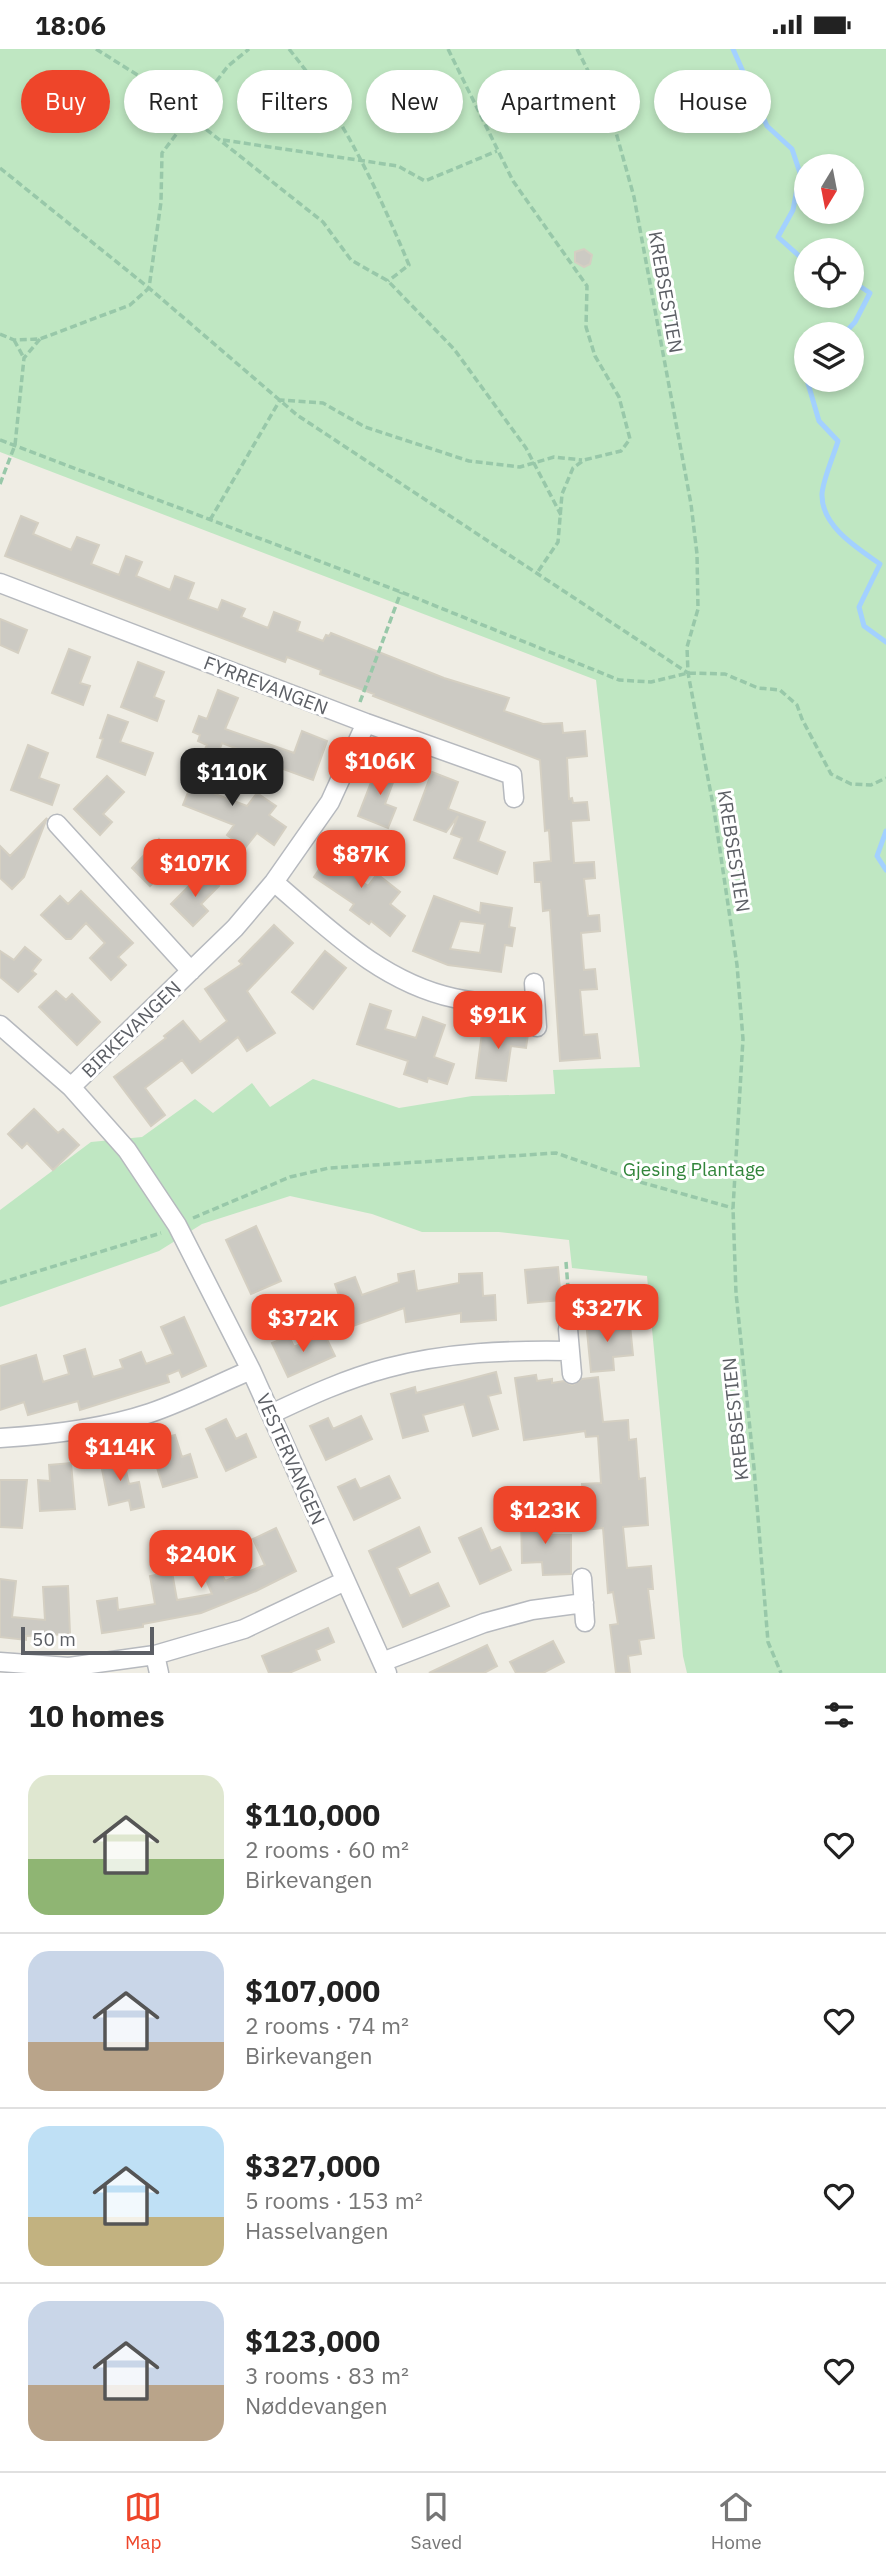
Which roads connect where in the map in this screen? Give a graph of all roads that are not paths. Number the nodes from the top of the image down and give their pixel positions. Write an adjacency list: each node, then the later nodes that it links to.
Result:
1 (0, 583): 2 (street, FYRREVANGEN)
2 (366, 723): 3 (street, FYRREVANGEN); 5 (street, BIRKEVANGEN)
3 (514, 798)
4 (57, 824): 6 (street, BIRKEVANGEN)
5 (274, 882): 6 (street, BIRKEVANGEN); 8 (street)
6 (191, 971): 11 (street, BIRKEVANGEN)
7 (534, 983): 8 (street)
8 (535, 1004): 10 (street)
9 (0, 1025): 11 (street, VESTERVANGEN)
10 (537, 1027)
11 (71, 1087): 14 (street, VESTERVANGEN)
12 (568, 1329): 13 (street)
13 (570, 1351): 15 (street); 16 (street)
14 (251, 1370): 16 (street, VESTERVANGEN); 17 (street)
15 (572, 1374)
16 (271, 1414): 19 (street, VESTERVANGEN)
17 (0, 1438)
18 (582, 1579): 20 (street)
19 (345, 1581): 23 (street); 24 (street, VESTERVANGEN)
20 (584, 1602): 21 (street); 24 (street)
21 (585, 1622)
22 (0, 1662): 23 (street)
23 (157, 1664)
24 (385, 1668)

